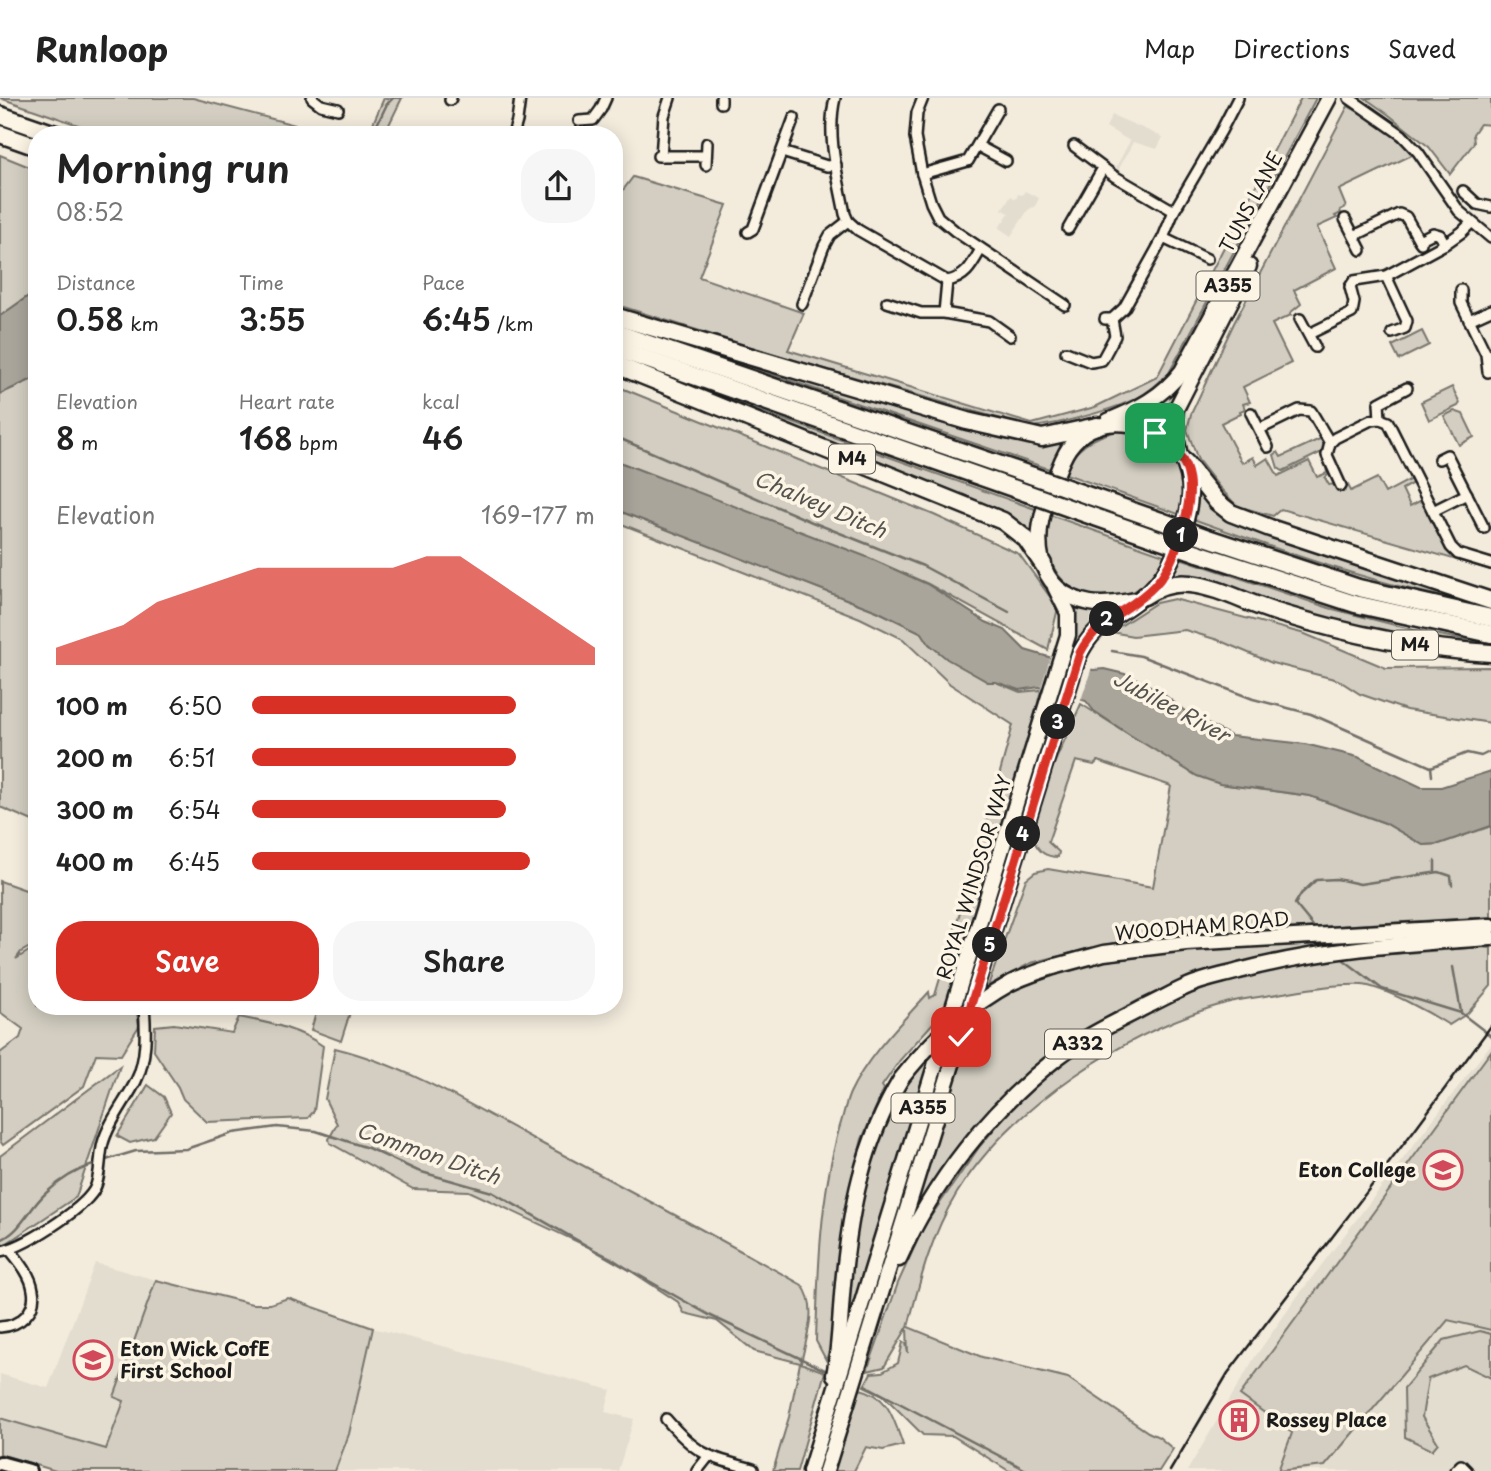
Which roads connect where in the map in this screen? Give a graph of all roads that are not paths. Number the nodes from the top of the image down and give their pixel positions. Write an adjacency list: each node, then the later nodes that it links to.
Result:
1 (313, 98): 12 (street)
2 (520, 98): 18 (street)
3 (606, 98): 16 (street)
4 (670, 98): 20 (street)
5 (835, 98): 26 (street)
6 (923, 98): 28 (street)
7 (1238, 98): 31 (street)
8 (1329, 98): 13 (main road, A355)
9 (1338, 98): 13 (main road, A355)
10 (1349, 98): 34 (street)
11 (998, 108): 22 (street)
12 (338, 109)
13 (1325, 114): 69 (main road, TUNS LANE / A355); 73 (main road, TUNS LANE / A355)
14 (0, 115): 17 (highway)
15 (794, 118): 24 (street)
16 (579, 121)
17 (32, 126)
18 (516, 126)
19 (0, 134): 21 (highway)
20 (707, 143)
21 (28, 144)
22 (978, 146): 25 (street); 28 (street)
23 (1074, 146): 27 (street)
24 (782, 152): 26 (street); 36 (street)
25 (1006, 161)
26 (836, 165): 33 (street)
27 (1103, 168): 31 (street); 35 (street)
28 (922, 174): 42 (street)
29 (1463, 191): 30 (street)
30 (1491, 207)
31 (1174, 211): 38 (street)
32 (1345, 219): 37 (street)
33 (849, 221): 47 (street); 50 (street)
34 (1471, 223): 39 (street); 41 (street)
35 (1068, 229)
36 (748, 232)
37 (1354, 236): 40 (street); 43 (street)
38 (1163, 238): 45 (street); 63 (street)
39 (1491, 238)
40 (1419, 240): 41 (street); 44 (street)
41 (1445, 244): 44 (street)
42 (981, 249): 47 (street); 51 (street)
43 (1361, 250)
44 (1426, 253): 46 (street)
45 (1207, 259)
46 (1386, 276): 57 (street); 58 (street)
47 (947, 281): 53 (street)
48 (1461, 290): 56 (street)
49 (887, 302): 53 (street)
50 (802, 304)
51 (1065, 305)
52 (1491, 310): 56 (street)
53 (944, 313): 60 (street)
54 (623, 319): 69 (highway)
55 (1300, 319): 58 (street)
56 (1469, 320): 65 (street)
57 (1392, 333)
58 (1309, 334): 61 (street)
59 (623, 335): 83 (highway, M4, bridge)
60 (1003, 335)
61 (1315, 347)
62 (623, 351): 84 (highway, M4, bridge)
63 (1072, 351)
64 (623, 368): 80 (highway, M4)
65 (1488, 372)
66 (1407, 388): 68 (street)
67 (1251, 413): 70 (street)
68 (1380, 419): 71 (street); 77 (street)
69 (1098, 425): 73 (main road); 80 (main road)
70 (1259, 429): 71 (street); 72 (street)
71 (1330, 443): 75 (street)
72 (1268, 447)
73 (1182, 457): 81 (main road); 82 (highway)
74 (1439, 459): 76 (street)
75 (1341, 486)
76 (1467, 494): 77 (street); 78 (street)
77 (1433, 511): 79 (street)
78 (1484, 528)
79 (1491, 564)
80 (1046, 570): 81 (main road); 92 (main road, ROYAL WINDSOR WAY / A355)
81 (1141, 598): 85 (highway, M4); 90 (main road, ROYAL WINDSOR WAY / A355)
82 (1491, 601)
83 (1491, 618)
84 (1491, 634)
85 (1491, 653)
86 (1491, 926): 92 (main road, WOODHAM ROAD / A332, bridge)
87 (1491, 938): 90 (main road, WOODHAM ROAD / A332)
88 (144, 1015): 89 (street)
89 (5, 1251): 91 (street)
90 (872, 1318): 92 (main road, ROYAL WINDSOR WAY / A332)
91 (0, 1327)
92 (850, 1352): 99 (main road, WOODHAM ROAD / A332); 100 (main road, ROYAL WINDSOR WAY / A332)
93 (666, 1419): 94 (street)
94 (708, 1457): 96 (street); 98 (street)
95 (0, 1463): 97 (main road)
96 (753, 1469)
97 (29, 1471)
98 (697, 1471)
99 (810, 1471)
100 (826, 1471)
101 (1455, 1471): 102 (street)
102 (1467, 1471)

